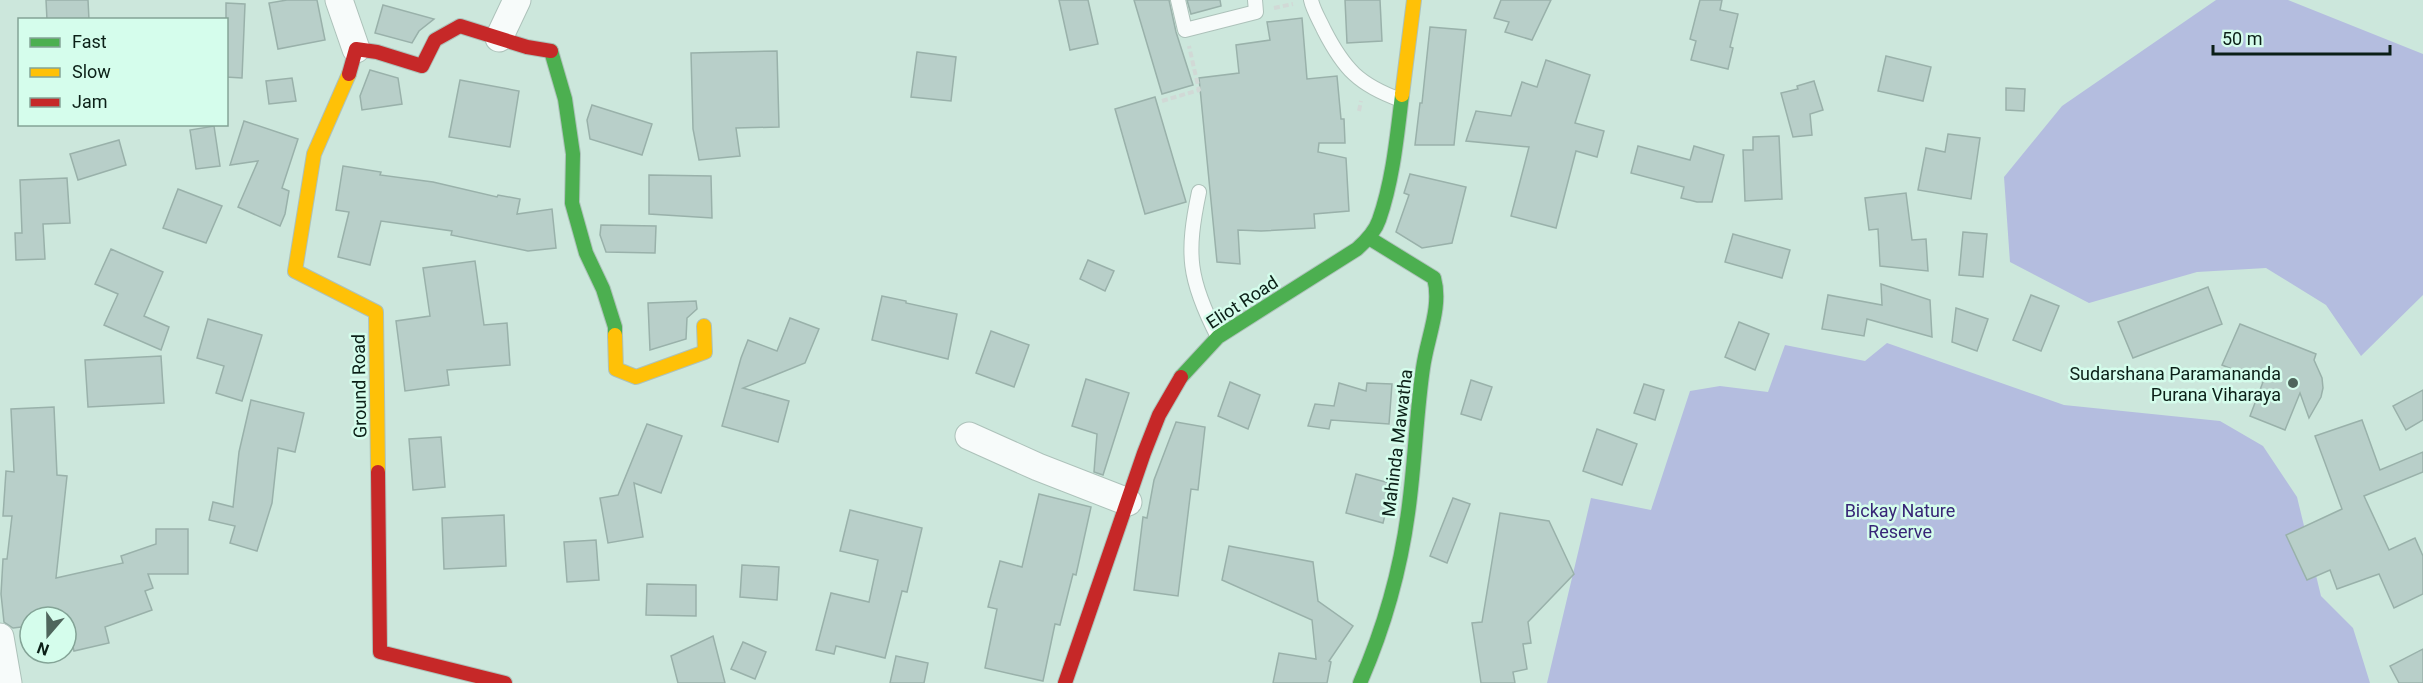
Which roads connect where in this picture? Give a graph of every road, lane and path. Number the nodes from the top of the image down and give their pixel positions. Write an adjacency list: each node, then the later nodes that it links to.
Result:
1 (339, 0): 9 (street)
2 (518, 0): 8 (street)
3 (1178, 0): 7 (lane)
4 (1414, 0): 11 (street, Eliot Road)
5 (1305, 1): 6 (path); 11 (lane)
6 (1255, 6): 7 (lane)
7 (1185, 30): 10 (path)
8 (499, 38): 9 (street); 14 (street)
9 (356, 49): 20 (street, Ground Road)
10 (1162, 100)
11 (1401, 100): 13 (street, Eliot Road)
12 (1199, 192): 15 (lane)
13 (1369, 238): 15 (street, Eliot Road); 22 (street, Mahinda Mawatha)
14 (704, 326)
15 (1218, 337): 17 (street, Eliot Road)
16 (969, 436): 17 (street)
17 (1128, 502): 21 (street, Eliot Road)
18 (0, 638): 19 (street)
19 (8, 683)
20 (506, 683)
21 (1065, 683)
22 (1360, 683)

